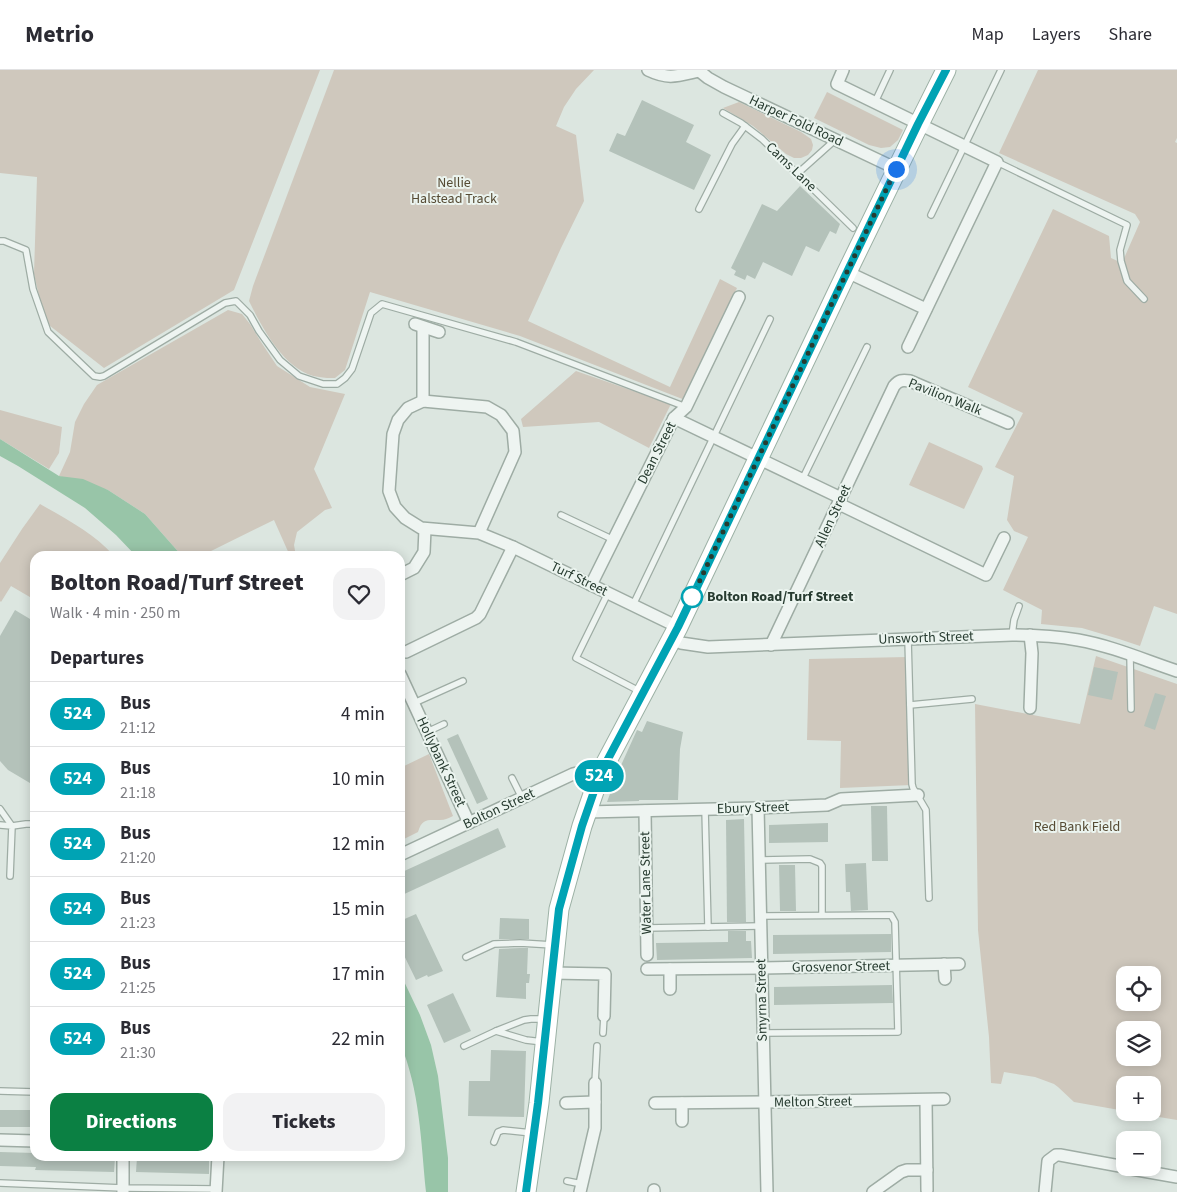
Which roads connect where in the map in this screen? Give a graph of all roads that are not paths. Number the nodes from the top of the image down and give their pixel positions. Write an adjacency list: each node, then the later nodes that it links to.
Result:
1 (648, 70): 6 (street)
2 (843, 70): 7 (street)
3 (890, 70): 7 (lane)
4 (946, 70): 9 (main road)
5 (1001, 70): 12 (lane)
6 (698, 71): 11 (street, Harper Fold Road)
7 (875, 102): 9 (street)
8 (723, 113): 10 (lane, Cams Lane)
9 (918, 124): 12 (street); 14 (main road)
10 (745, 126): 15 (lane, Cams Lane); 16 (lane)
11 (835, 140): 14 (street, Harper Fold Road); 15 (lane)
12 (964, 146): 13 (street); 17 (lane)
13 (997, 162): 22 (lane); 23 (street)
14 (896, 169): 20 (main road)
15 (798, 174): 18 (lane, Cams Lane)
16 (699, 209)
17 (930, 214)
18 (853, 228)
19 (0, 242): 30 (lane)
20 (847, 272): 23 (street); 34 (main road)
21 (739, 297): 30 (street, Dean Street)
22 (1144, 299)
23 (926, 309): 27 (street)
24 (770, 319): 33 (lane)
25 (439, 332): 29 (street)
26 (867, 347): 35 (lane)
27 (908, 347)
28 (894, 386): 31 (street, Pavilion Walk); 36 (street, Allen Street)
29 (423, 401): 38 (street); 39 (street)
30 (686, 408): 32 (street, Dean Street)
31 (1002, 417)
32 (674, 418): 33 (street); 41 (street, Dean Street)
33 (713, 437): 34 (street); 46 (lane)
34 (758, 459): 35 (street); 48 (main road)
35 (802, 480): 36 (street)
36 (840, 501): 40 (street); 52 (street, Allen Street)
37 (561, 515): 41 (lane)
38 (425, 529): 39 (street); 43 (street)
39 (479, 533): 42 (street, Turf Street)
40 (1004, 538)
41 (614, 540): 44 (street, Dean Street)
42 (513, 548): 44 (street, Turf Street); 53 (street)
43 (405, 572)
44 (591, 585): 45 (street, Turf Street)
45 (608, 593): 46 (street, Turf Street); 58 (lane)
46 (633, 605): 48 (street, Turf Street)
47 (1019, 606): 49 (lane)
48 (674, 633): 52 (street, Unsworth Street); 58 (main road)
49 (1012, 635): 50 (street, Unsworth Street); 51 (street, Unsworth Street)
50 (1030, 635): 54 (street, Unsworth Street); 62 (street)
51 (908, 639): 52 (street, Unsworth Street); 61 (lane)
52 (772, 645)
53 (406, 652)
54 (1130, 655): 55 (street, Unsworth Street); 63 (lane)
55 (1177, 671)
56 (463, 680): 60 (lane)
57 (405, 685): 60 (street, Hollybank Street)
58 (643, 692): 66 (main road)
59 (972, 699): 61 (lane)
60 (414, 704): 65 (street, Hollybank Street)
61 (910, 705): 68 (lane)
62 (1030, 708)
63 (1131, 709)
64 (444, 724): 65 (lane)
65 (427, 732): 75 (street, Hollybank Street)
66 (600, 774): 69 (street, Bolton Street); 74 (main road)
67 (512, 778): 69 (lane)
68 (918, 795): 70 (street, Ebury Street); 82 (lane)
69 (522, 798): 75 (street, Bolton Street)
70 (758, 808): 72 (street, Ebury Street); 80 (street, Smyrna Street)
71 (0, 809): 78 (lane)
72 (705, 809): 73 (street, Ebury Street); 85 (lane)
73 (645, 811): 74 (street, Ebury Street); 86 (street, Water Lane Street)
74 (586, 812): 87 (main road)
75 (470, 823): 79 (street, Bolton Street)
76 (30, 824): 78 (lane)
77 (0, 826): 78 (lane)
78 (12, 826): 81 (lane)
79 (405, 853)
80 (759, 860): 83 (lane); 84 (street, Smyrna Street)
81 (10, 876)
82 (929, 898)
83 (822, 915): 84 (lane); 92 (lane)
84 (760, 921): 85 (lane); 93 (street, Smyrna Street)
85 (708, 927): 86 (lane)
86 (646, 928): 88 (street, Water Lane Street)
87 (555, 945): 89 (lane); 96 (main road)
88 (647, 955)
89 (466, 958)
90 (944, 964): 91 (street, Grosvenor Street); 92 (street, Grosvenor Street); 97 (street)
91 (959, 964)
92 (896, 965): 93 (street, Grosvenor Street); 103 (lane)
93 (762, 968): 95 (street, Grosvenor Street); 103 (street, Smyrna Street)
94 (647, 969): 95 (street, Grosvenor Street)
95 (670, 969): 98 (street)
96 (552, 973): 99 (street); 100 (main road)
97 (945, 979)
98 (670, 989)
99 (604, 1016): 102 (lane)
100 (547, 1019): 101 (lane); 104 (main road)
101 (496, 1031): 104 (lane); 105 (lane)
102 (603, 1033)
103 (763, 1033): 113 (street, Smyrna Street)
104 (545, 1042): 118 (main road)
105 (464, 1046)
106 (597, 1046): 107 (lane)
107 (595, 1083): 112 (street)
108 (0, 1091): 109 (lane)
109 (30, 1092)
110 (944, 1099): 111 (street, Melton Street)
111 (926, 1100): 113 (street, Melton Street); 125 (street)
112 (595, 1102): 114 (street); 130 (street)
113 (765, 1102): 116 (street, Melton Street); 135 (street, Smyrna Street)
114 (566, 1103)
115 (656, 1103): 116 (street, Melton Street)
116 (682, 1103): 117 (street)
117 (682, 1121)
118 (535, 1133): 121 (lane); 134 (main road)
119 (0, 1140): 120 (street)
120 (30, 1141)
121 (494, 1142)
122 (123, 1161): 131 (street)
123 (218, 1161): 132 (street)
124 (1116, 1165): 137 (street)
125 (926, 1170): 133 (street); 136 (street)
126 (1161, 1174): 127 (street)
127 (1177, 1177)
128 (567, 1181): 130 (lane)
129 (0, 1183): 131 (lane)
130 (581, 1188)
131 (123, 1190): 132 (lane)
132 (216, 1190)
133 (927, 1190)
134 (526, 1192)
135 (767, 1192)
136 (873, 1192)
137 (1045, 1192)

